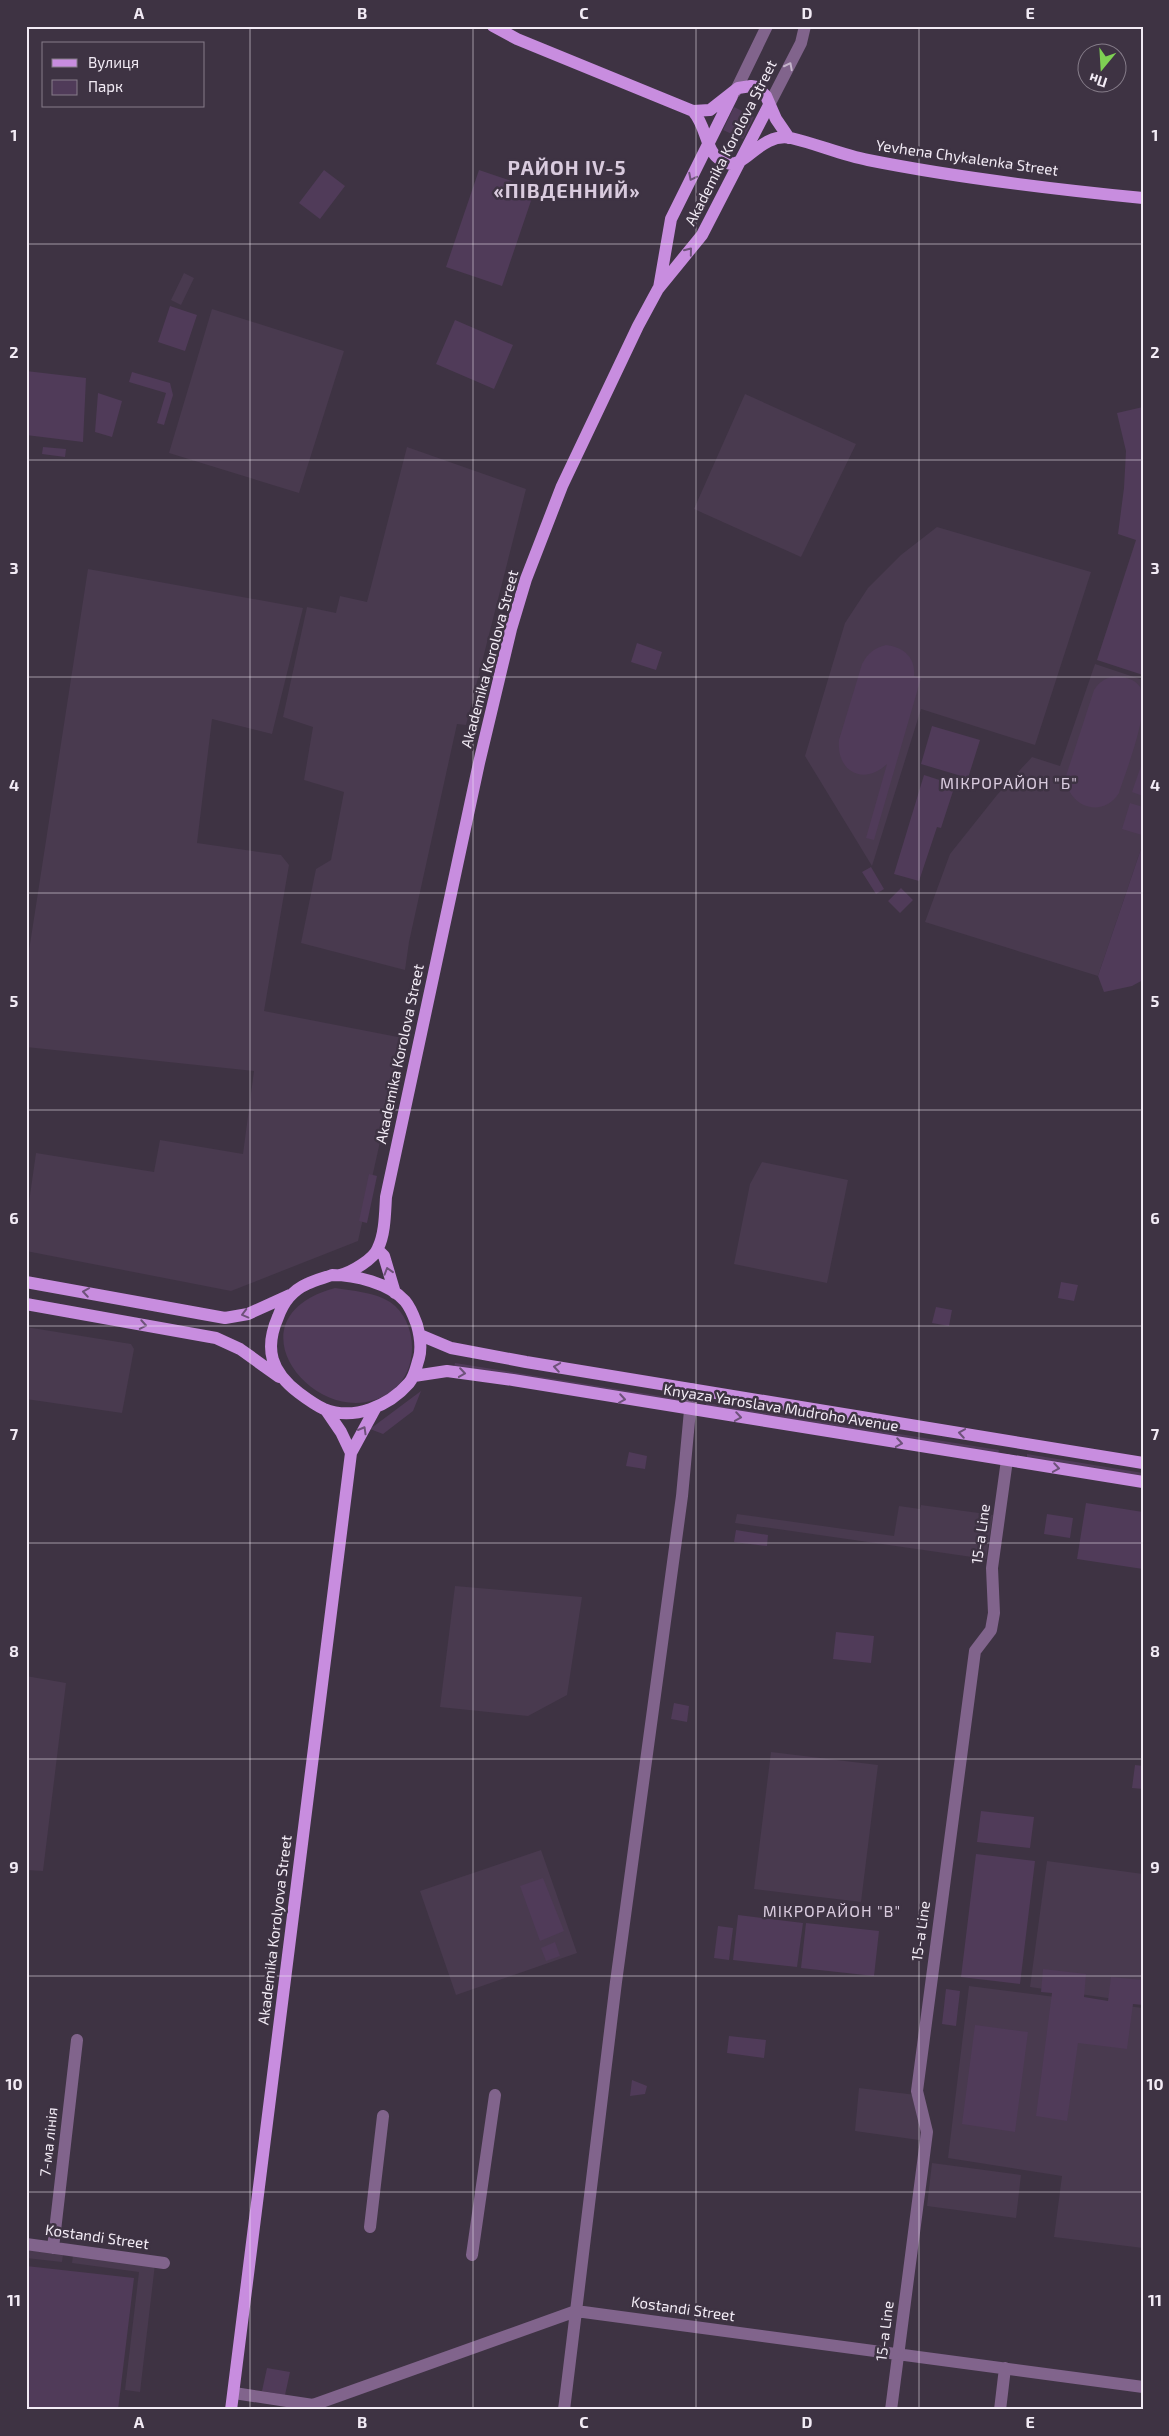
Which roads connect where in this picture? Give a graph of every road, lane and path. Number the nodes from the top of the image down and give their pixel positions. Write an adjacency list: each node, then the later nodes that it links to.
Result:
1 (493, 26): 6 (main road)
2 (768, 26): 4 (street)
3 (806, 26): 5 (street, Akademika Korolova Street, one-way to 3)
4 (735, 92): 5 (main road); 6 (main road); 8 (main road)
5 (769, 105): 7 (main road); 9 (main road, Akademika Korolova Street)
6 (693, 111): 8 (main road)
7 (789, 138): 9 (main road, Yevhena Chykalenka Street); 10 (main road, Yevhena Chykalenka Street)
8 (708, 146): 9 (main road); 11 (main road, one-way to 11)
9 (740, 162): 11 (main road, Akademika Korolova Street, one-way to 9)
10 (1143, 198)
11 (658, 289): 12 (main road, Akademika Korolova Street)
12 (378, 1250): 13 (main road); 15 (main road, one-way to 12)
13 (340, 1275): 15 (main road); 16 (main road)
14 (26, 1282): 16 (main road, one-way to 14)
15 (395, 1293): 18 (main road)
16 (290, 1295): 20 (main road)
17 (26, 1304): 20 (main road, one-way to 20)
18 (420, 1335): 19 (main road); 21 (main road, Knyaza Yaroslava Mudroho Avenue, one-way to 18)
19 (414, 1376): 22 (main road); 24 (main road, Knyaza Yaroslava Mudroho Avenue, one-way to 24)
20 (282, 1379): 23 (main road)
21 (692, 1389): 24 (street); 25 (main road, Knyaza Yaroslava Mudroho Avenue, one-way to 21)
22 (376, 1407): 23 (main road); 26 (main road, Akademika Korolyova Street, one-way to 22)
23 (326, 1410): 26 (main road)
24 (690, 1410): 27 (main road, Knyaza Yaroslava Mudroho Avenue, one-way to 27); 38 (street)
25 (1010, 1441): 27 (main road); 28 (main road, Knyaza Yaroslava Mudroho Avenue)
26 (351, 1453): 42 (main road, Akademika Korolyova Street)
27 (1008, 1460): 29 (main road, Knyaza Yaroslava Mudroho Avenue, one-way to 29); 39 (street, 15-a Line)
28 (1143, 1463)
29 (1143, 1482)
30 (77, 2040): 35 (street, 7-ма лінія)
31 (495, 2095): 36 (street)
32 (383, 2116): 33 (street)
33 (370, 2227)
34 (26, 2244): 35 (street, Kostandi Street)
35 (53, 2248): 37 (street, Kostandi Street)
36 (472, 2255)
37 (164, 2263)
38 (576, 2311): 39 (street, Kostandi Street); 42 (street, Kostandi Street); 44 (street)
39 (898, 2354): 40 (street, Kostandi Street); 45 (street, 15-a Line)
40 (1005, 2368): 41 (street, Kostandi Street); 46 (street)
41 (1143, 2387)
42 (234, 2393): 43 (main road, Akademika Korolyova Street)
43 (231, 2410)
44 (564, 2410)
45 (891, 2410)
46 (1000, 2410)

